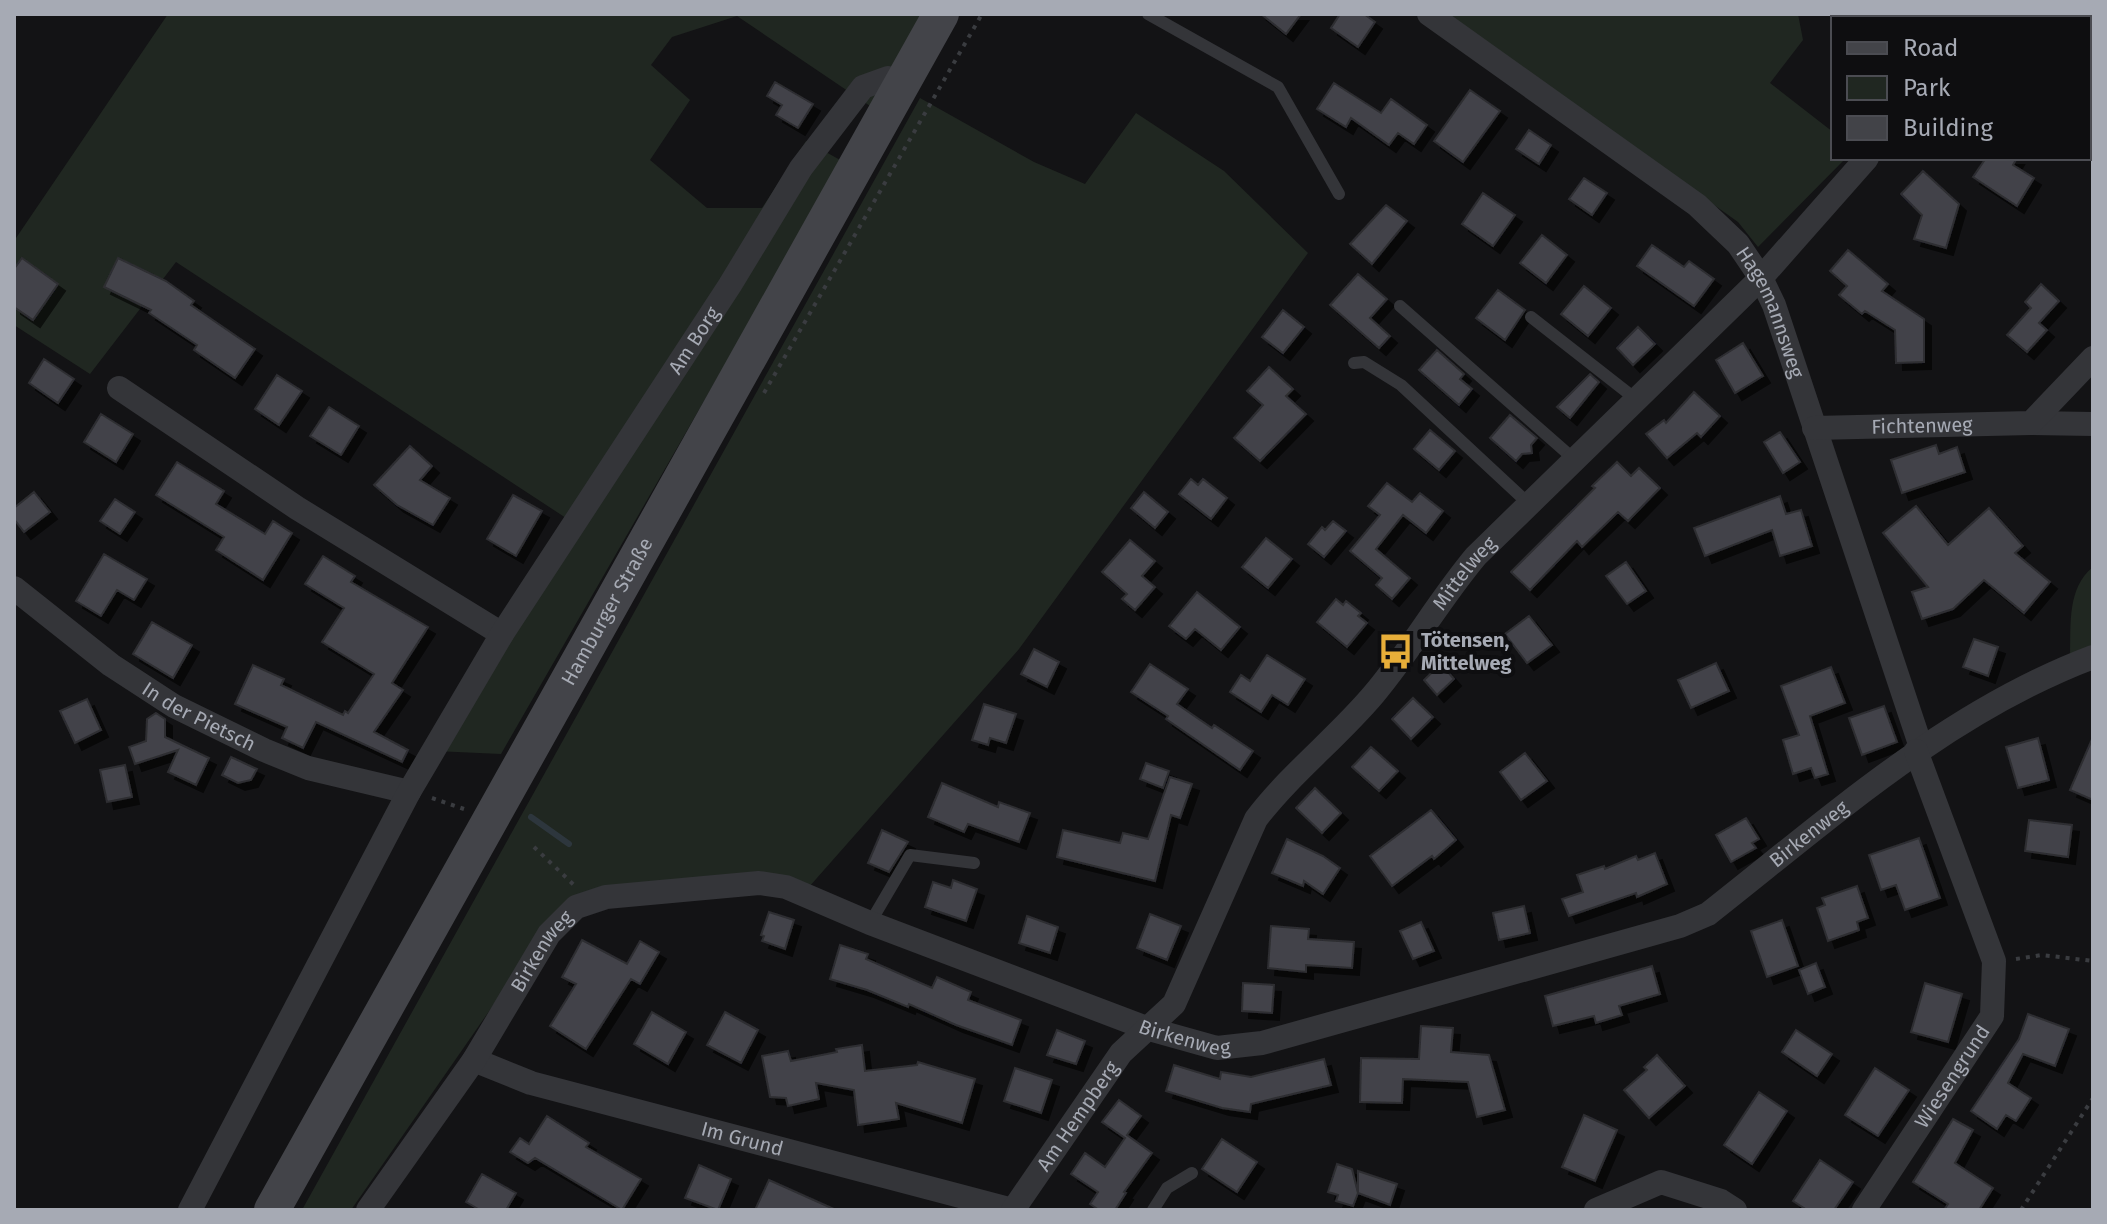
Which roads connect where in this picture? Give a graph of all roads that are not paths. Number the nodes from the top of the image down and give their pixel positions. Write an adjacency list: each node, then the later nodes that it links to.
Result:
1 (941, 14): 4 (main road, Hamburger Straße)
2 (1148, 14): 6 (lane)
3 (1429, 14): 7 (street, Hagemannsweg)
4 (906, 81): 20 (street, Am Borg); 30 (main road, Hamburger Straße)
5 (1865, 160): 7 (street, Mittelweg)
6 (1339, 194)
7 (1761, 278): 13 (street, Mittelweg); 16 (street, Hagemannsweg)
8 (1400, 306): 17 (lane)
9 (1531, 317): 13 (lane)
10 (2093, 358): 14 (street)
11 (1354, 363): 18 (lane)
12 (119, 388): 20 (street)
13 (1637, 400): 17 (street, Mittelweg)
14 (2031, 423): 15 (street, Fichtenweg); 16 (street, Fichtenweg)
15 (2093, 424)
16 (1814, 428): 22 (street, Hagemannsweg)
17 (1575, 460): 18 (street, Mittelweg)
18 (1529, 504): 26 (street, Mittelweg)
19 (14, 588): 23 (street, In der Pietsch)
20 (502, 634): 23 (street, Am Borg)
21 (2093, 657): 22 (street, Birkenweg)
22 (1919, 749): 26 (street, Birkenweg); 36 (street, Wiesengrund)
23 (409, 792): 29 (street, Am Borg)
24 (974, 863): 25 (lane)
25 (870, 923): 26 (street, Birkenweg); 27 (street, Birkenweg)
26 (1149, 1029): 32 (street, Am Hempberg)
27 (474, 1060): 31 (street, Birkenweg); 32 (street, Im Grund)
28 (1192, 1173): 33 (lane)
29 (190, 1210)
30 (272, 1210)
31 (368, 1210)
32 (1013, 1210)
33 (1153, 1210)
34 (1596, 1210): 35 (street)
35 (1735, 1210)
36 (1864, 1210)

